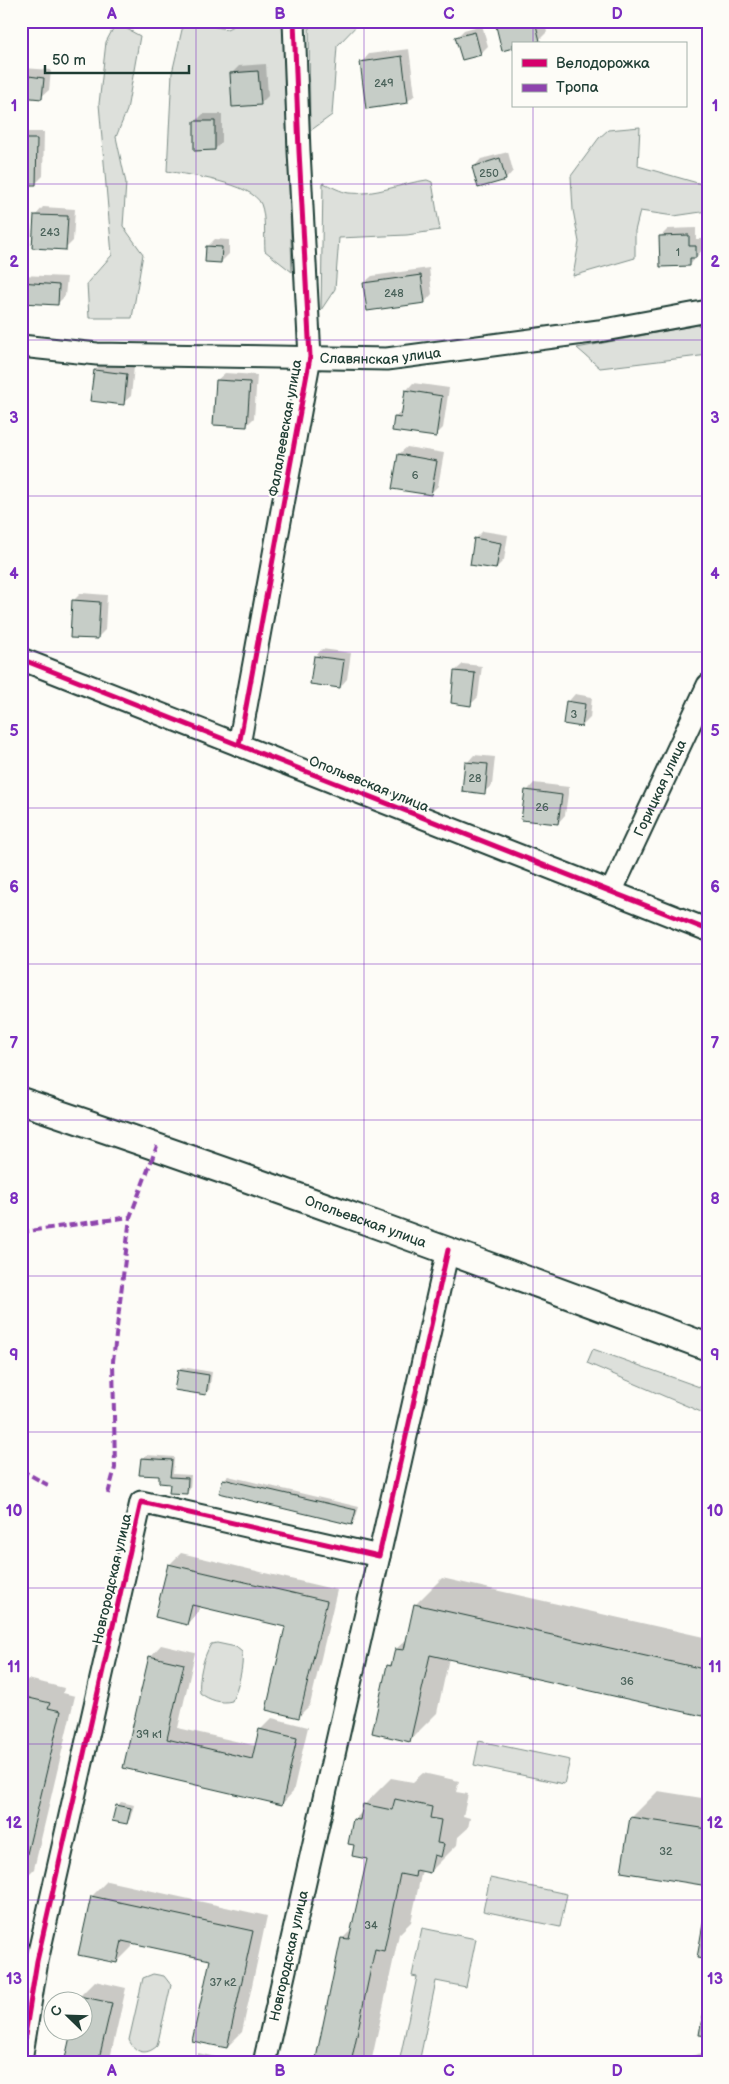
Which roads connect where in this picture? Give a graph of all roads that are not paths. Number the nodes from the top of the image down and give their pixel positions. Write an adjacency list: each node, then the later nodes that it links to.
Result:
1 (294, 21): 4 (street, Фалалеевская улица)
2 (708, 311): 4 (street, Славянская улица)
3 (21, 346): 4 (street, Славянская улица)
4 (310, 356): 7 (street, Фалалеевская улица)
5 (21, 659): 7 (street, Опольевская улица)
6 (708, 685): 8 (street, Горицкая улица)
7 (239, 745): 8 (street, Опольевская улица)
8 (611, 892): 9 (street, Опольевская улица)
9 (708, 930)
10 (21, 1101): 11 (street, Опольевская улица)
11 (448, 1250): 12 (street, Опольевская улица); 13 (street, Новгородская улица)
12 (708, 1347)
13 (379, 1556): 14 (street, Новгородская улица); 15 (street, Новгородская улица)
14 (21, 2060)
15 (264, 2063)

